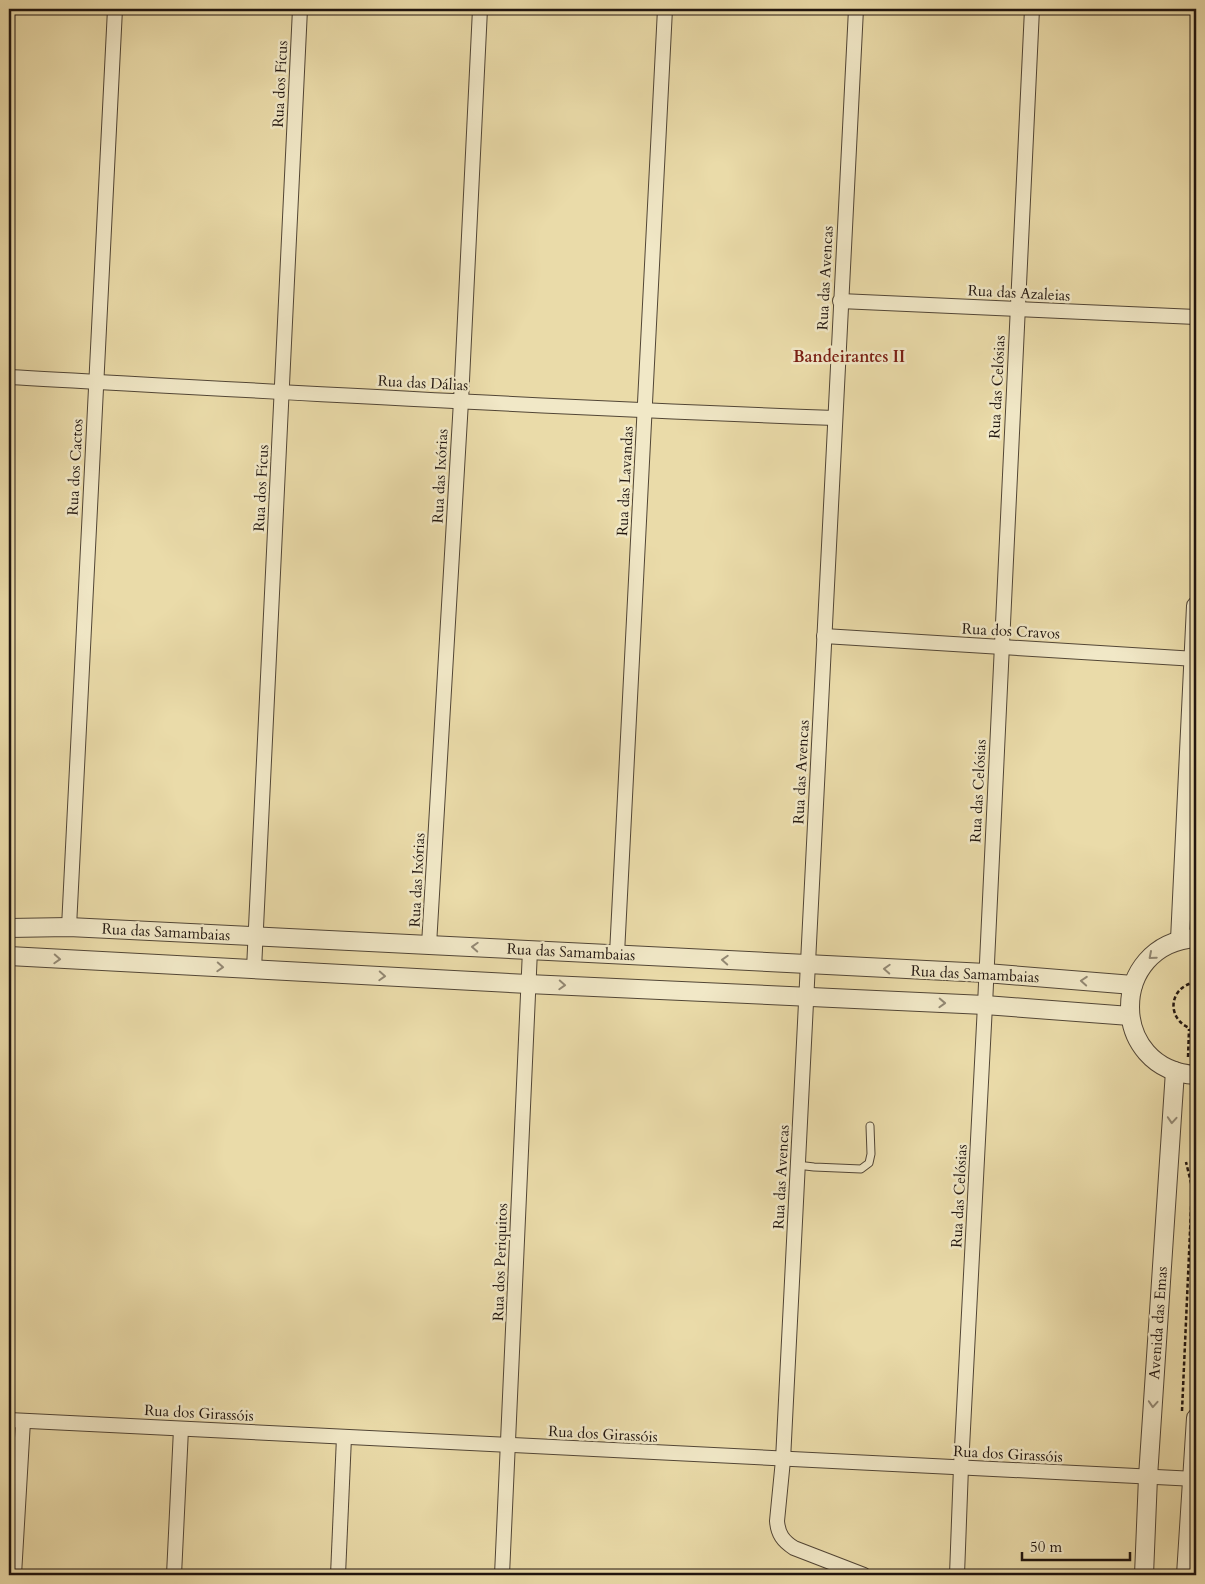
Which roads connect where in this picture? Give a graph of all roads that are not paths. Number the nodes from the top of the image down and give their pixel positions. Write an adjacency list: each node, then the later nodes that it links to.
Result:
1 (115, 9): 11 (street, Rua dos Cactos)
2 (300, 9): 12 (street, Rua dos Fícus)
3 (480, 9): 13 (street, Rua das Ixórias)
4 (665, 9): 14 (street, Rua das Lavandas)
5 (856, 9): 7 (street, Rua das Avencas)
6 (1032, 9): 8 (street, Rua das Celósias)
7 (840, 300): 8 (street, Rua das Azaleias); 15 (street, Rua das Avencas)
8 (1017, 309): 9 (street, Rua das Azaleias); 18 (street, Rua das Celósias)
9 (1196, 317)
10 (9, 377): 11 (street, Rua das Dálias)
11 (96, 382): 12 (street, Rua das Dálias); 20 (street, Rua dos Cactos)
12 (282, 393): 13 (street, Rua das Dálias); 22 (street, Rua dos Fícus)
13 (461, 401): 14 (street, Rua das Dálias); 24 (street, Rua das Ixórias)
14 (645, 412): 15 (street, Rua das Dálias); 26 (street, Rua das Lavandas)
15 (835, 418): 17 (street, Rua das Avencas)
16 (1196, 606): 19 (street)
17 (824, 636): 18 (street, Rua dos Cravos); 28 (street, Rua das Avencas)
18 (1002, 647): 19 (street, Rua dos Cravos); 30 (street, Rua das Celósias)
19 (1195, 658): 23 (street)
20 (69, 927): 21 (street, Rua das Samambaias); 22 (street, Rua das Samambaias)
21 (9, 928)
22 (256, 936): 24 (street, Rua das Samambaias); 29 (street, Rua dos Fícus)
23 (1188, 939): 32 (street, one-way to 32)
24 (429, 945): 25 (street, Rua das Samambaias, one-way to 24)
25 (530, 950): 26 (street, Rua das Samambaias); 31 (street, Rua dos Periquitos)
26 (617, 954): 28 (street, Rua das Samambaias, one-way to 26)
27 (9, 956): 29 (street, Rua das Samambaias, one-way to 29)
28 (808, 965): 30 (street, Rua das Samambaias, one-way to 28); 33 (street, Rua das Avencas)
29 (254, 969): 31 (street, Rua das Samambaias, one-way to 31)
30 (986, 973): 32 (street, Rua das Samambaias, one-way to 30); 34 (street, Rua das Celósias)
31 (528, 984): 33 (street, Rua das Samambaias, one-way to 33); 44 (street, Rua dos Periquitos)
32 (1133, 984): 35 (street)
33 (806, 997): 34 (street, Rua das Samambaias, one-way to 34); 38 (street, Rua das Avencas)
34 (985, 1005): 35 (street, Rua das Samambaias); 46 (street, Rua das Celósias)
35 (1130, 1016): 36 (street)
36 (1186, 1073): 47 (street, Avenida das Emas, one-way to 47)
37 (870, 1126): 38 (lane)
38 (798, 1165): 45 (street, Rua das Avencas)
39 (1189, 1419): 48 (street)
40 (9, 1420): 41 (street, Rua dos Girassóis)
41 (24, 1421): 42 (street, Rua dos Girassóis); 49 (street)
42 (181, 1429): 43 (street, Rua dos Girassóis); 50 (street)
43 (344, 1437): 44 (street, Rua dos Girassóis); 51 (street)
44 (508, 1445): 45 (street, Rua dos Girassóis); 52 (street, Rua dos Periquitos)
45 (783, 1460): 46 (street, Rua dos Girassóis); 53 (street, Rua das Avencas)
46 (961, 1468): 47 (street, Rua dos Girassóis); 54 (street, Rua das Celósias)
47 (1148, 1477): 48 (street, Rua dos Girassóis); 55 (street, Avenida das Emas)
48 (1195, 1479): 56 (street)
49 (14, 1575)
50 (174, 1575)
51 (338, 1575)
52 (502, 1575)
53 (864, 1575)
54 (957, 1575)
55 (1144, 1575)
56 (1186, 1575)

